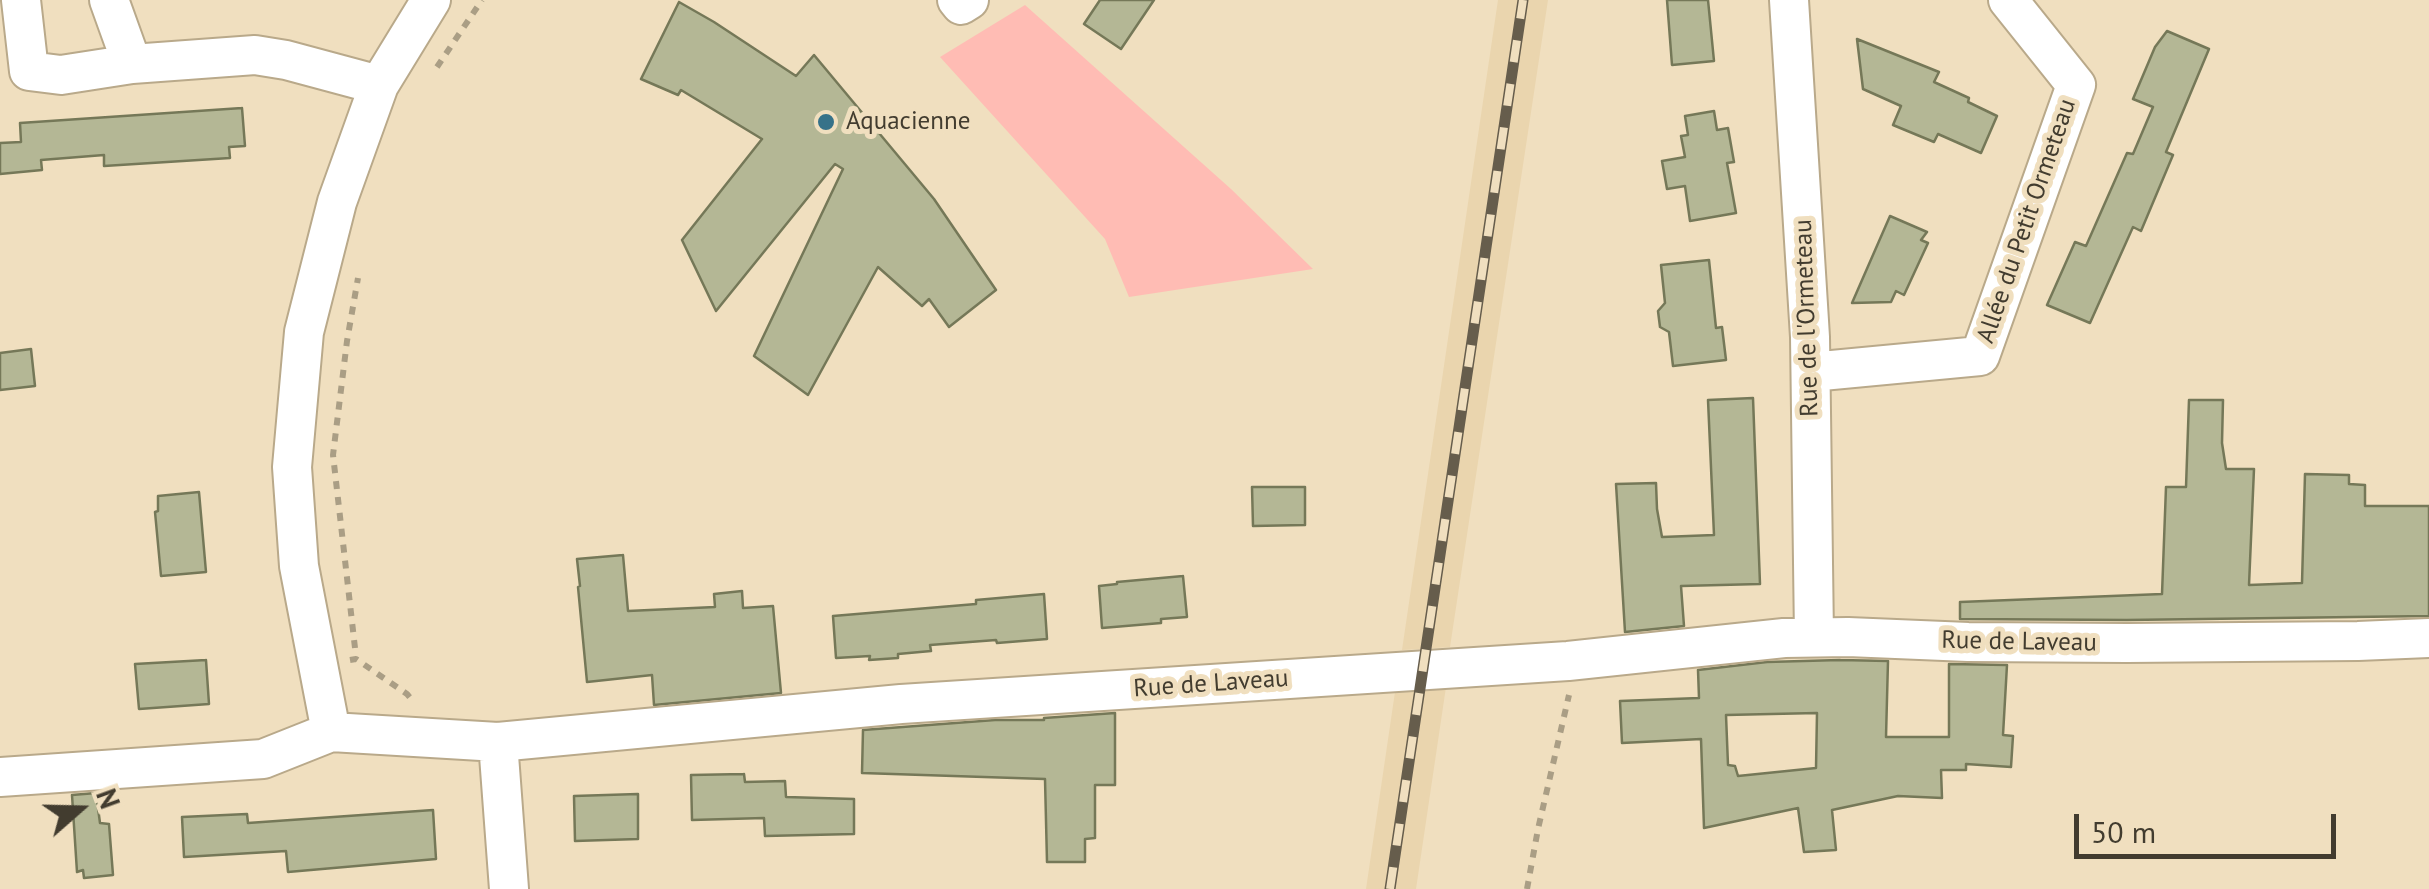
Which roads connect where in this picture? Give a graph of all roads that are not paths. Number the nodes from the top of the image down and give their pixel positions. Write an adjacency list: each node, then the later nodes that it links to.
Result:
1 (20, 0): 8 (street)
2 (109, 0): 8 (street)
3 (432, 0): 9 (street)
4 (958, 0): 5 (street)
5 (969, 0)
6 (1789, 0): 10 (street, Rue de l'Ormeteau)
7 (2008, 0): 10 (street, Allée du Petit Ormeteau)
8 (132, 64): 9 (street)
9 (380, 85): 13 (street)
10 (1810, 372): 11 (street, Rue de l'Ormeteau)
11 (1814, 637): 12 (street, Rue de Laveau); 14 (street, Rue de Laveau)
12 (2429, 638)
13 (331, 732): 14 (street, Rue de Laveau); 15 (street, Rue de Laveau)
14 (498, 742): 16 (street)
15 (0, 777)
16 (509, 889)

